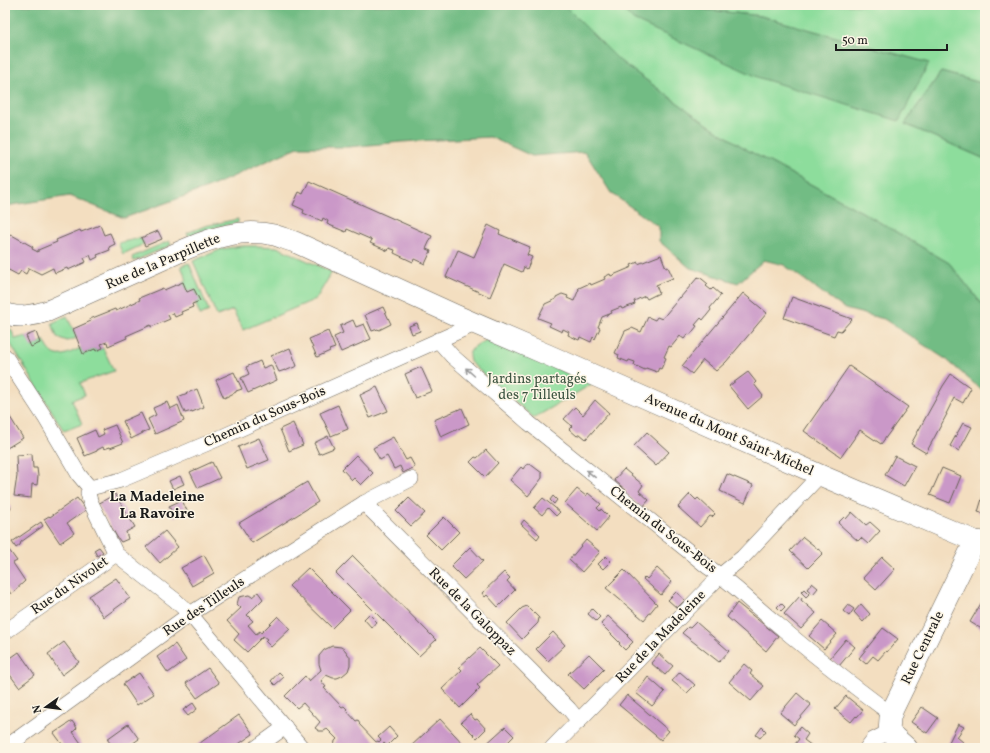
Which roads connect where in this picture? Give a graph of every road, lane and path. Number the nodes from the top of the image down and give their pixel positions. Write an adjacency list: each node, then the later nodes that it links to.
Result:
1 (7, 315): 2 (street, Rue de la Parpillette)
2 (475, 324): 3 (street, Chemin du Sous-Bois); 5 (street, Avenue du Mont Saint-Michel)
3 (438, 340): 7 (street, Chemin du Sous-Bois); 11 (street, Chemin du Sous-Bois, one-way to 3)
4 (5, 356): 7 (street)
5 (820, 475): 9 (street, Avenue du Mont Saint-Michel); 11 (street, Rue de la Madeleine)
6 (411, 479): 8 (street, Rue des Tilleuls)
7 (90, 488): 10 (street)
8 (364, 503): 12 (street, Rue des Tilleuls); 14 (street, Rue de la Galoppaz)
9 (980, 541): 15 (street, Rue Centrale)
10 (116, 554): 12 (street); 13 (street, Rue du Nivolet)
11 (721, 575): 14 (street, Rue de la Madeleine); 15 (street, Chemin du Sous-Bois)
12 (190, 614): 16 (street); 17 (street, Rue des Tilleuls)
13 (5, 632)
14 (579, 721): 20 (street, Rue de la Madeleine)
15 (890, 723): 21 (street); 22 (street)
16 (285, 727): 18 (street); 19 (street)
17 (5, 748)
18 (256, 748)
19 (302, 748)
20 (552, 748)
21 (867, 748)
22 (907, 748)

